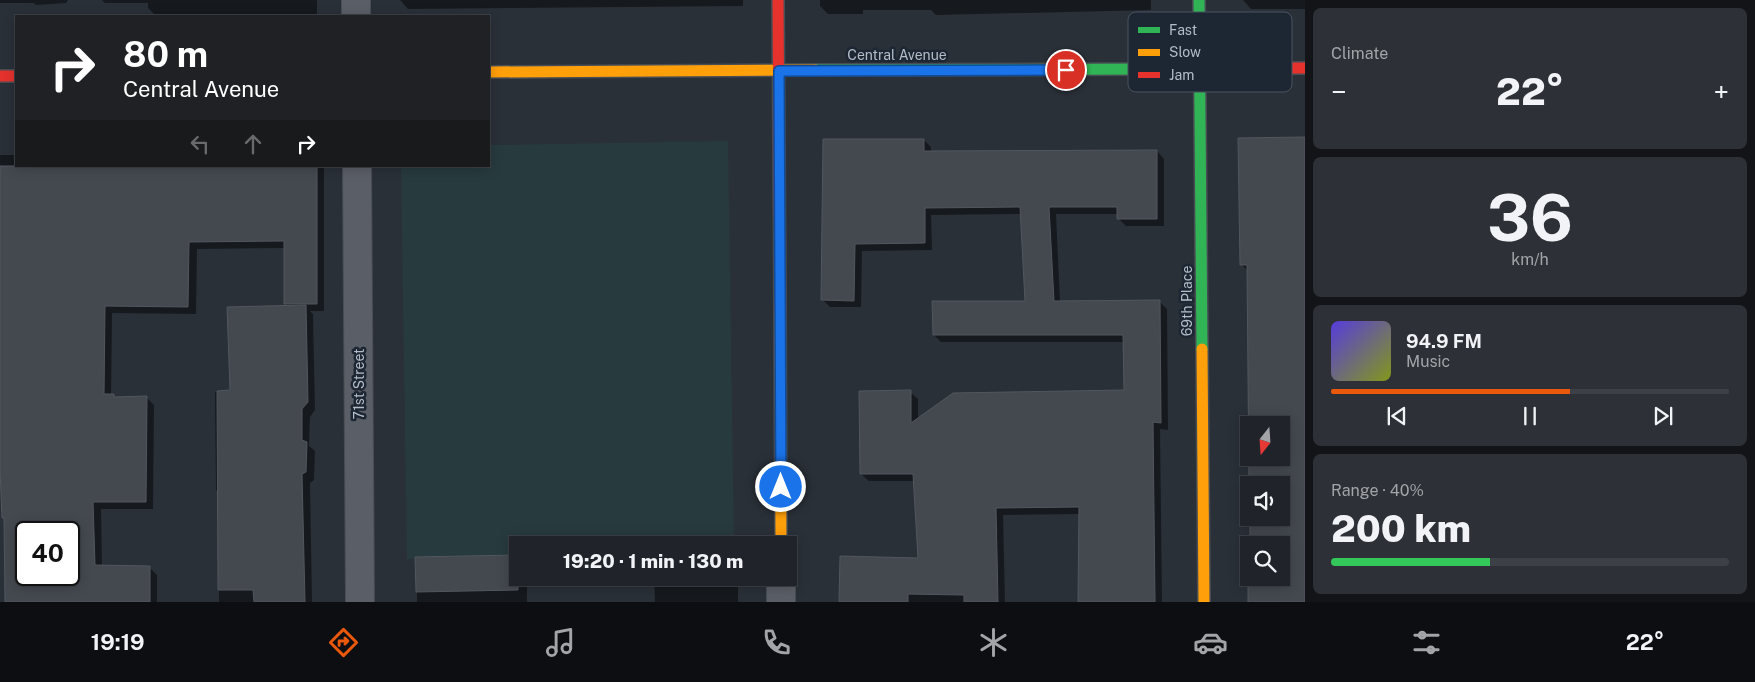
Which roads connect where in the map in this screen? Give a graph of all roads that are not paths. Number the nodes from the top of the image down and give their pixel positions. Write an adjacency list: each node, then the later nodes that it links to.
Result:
1 (356, 0): 3 (street)
2 (778, 0): 7 (street)
3 (356, 15)
4 (1292, 68): 5 (street, Central Avenue)
5 (1305, 68)
6 (1128, 69): 7 (street, Central Avenue)
7 (779, 71): 8 (street, Central Avenue); 13 (street)
8 (490, 72)
9 (0, 76): 10 (street)
10 (15, 76)
11 (1199, 92): 17 (street, 69th Place)
12 (357, 167): 15 (street, 71st Street)
13 (781, 536)
14 (781, 586): 16 (street)
15 (360, 602)
16 (781, 602)
17 (1204, 602)

